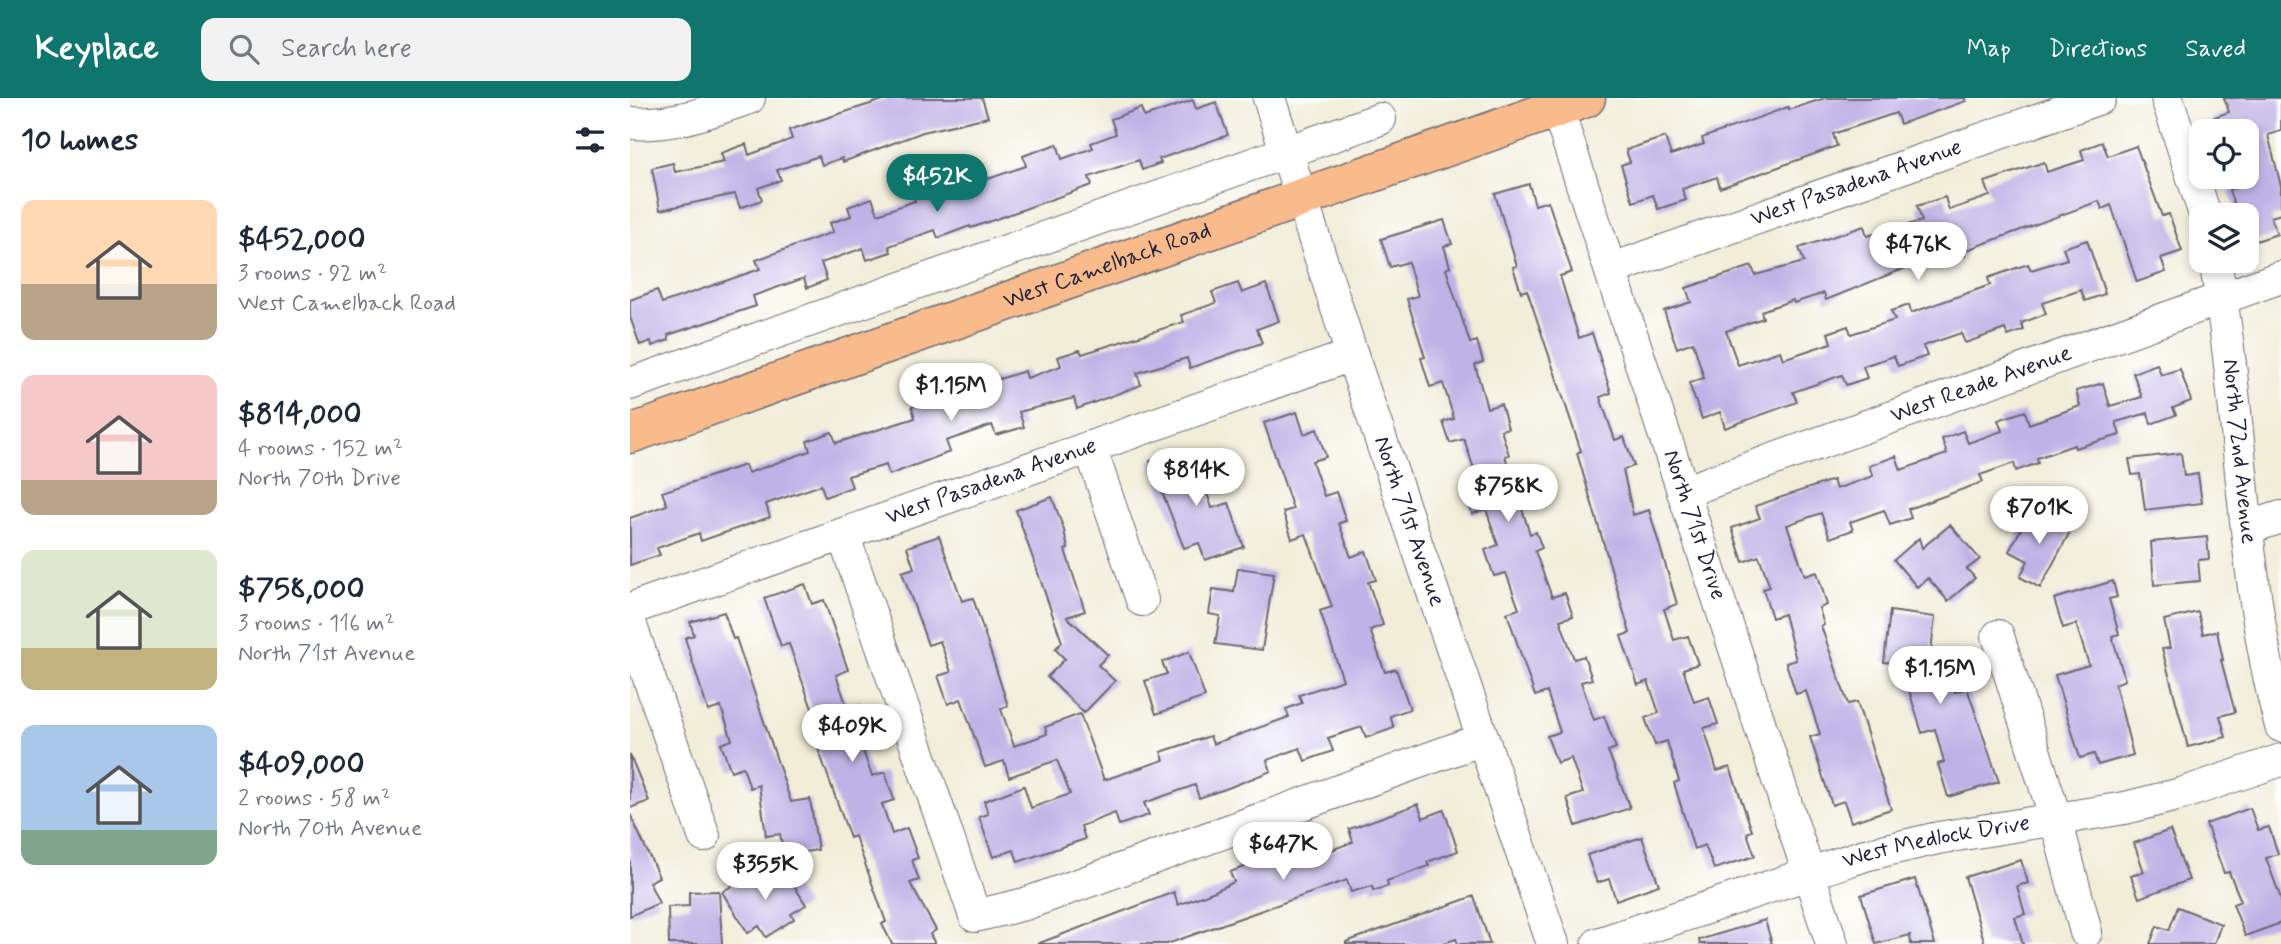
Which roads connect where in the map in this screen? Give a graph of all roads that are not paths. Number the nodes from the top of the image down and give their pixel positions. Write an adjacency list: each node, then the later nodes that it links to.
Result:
1 (749, 98): 7 (street)
2 (1269, 98): 8 (street, North 71st Avenue)
3 (2100, 98): 11 (street, West Pasadena Avenue)
4 (2167, 98): 10 (street)
5 (1572, 103): 9 (main road, West Camelback Road); 11 (street, North 71st Drive)
6 (1380, 119): 8 (street, West Camelback Road)
7 (643, 124)
8 (1286, 151): 9 (street, North 71st Avenue); 16 (street, West Camelback Road)
9 (1301, 198): 15 (street, North 71st Avenue); 17 (main road, West Camelback Road)
10 (2201, 203)
11 (1612, 269): 19 (street, North 71st Drive)
12 (2217, 273): 14 (street, North 72nd Avenue)
13 (2281, 277): 14 (street, West Reade Avenue)
14 (2221, 298): 19 (street, West Reade Avenue); 21 (street, North 72nd Avenue)
15 (1352, 355): 18 (street, West Pasadena Avenue); 28 (street, North 71st Avenue)
16 (630, 384)
17 (630, 435)
18 (1090, 447): 22 (street, West Pasadena Avenue); 23 (street)
19 (1683, 492): 32 (street, North 71st Drive)
20 (2281, 517): 21 (street)
21 (2248, 528): 27 (street, North 72nd Avenue)
22 (843, 534): 24 (street, West Pasadena Avenue); 28 (street)
23 (1142, 600)
24 (630, 609)
25 (630, 623): 31 (street)
26 (1998, 636): 30 (street)
27 (2281, 726)
28 (1483, 739): 34 (street, North 71st Avenue)
29 (2281, 760): 30 (street, West Medlock Drive)
30 (2056, 820): 32 (street, West Medlock Drive); 33 (street)
31 (704, 836)
32 (1808, 872): 35 (street, West Medlock Drive); 36 (street, North 71st Drive)
33 (2086, 932)
34 (1553, 944)
35 (1598, 944)
36 (1832, 944)

